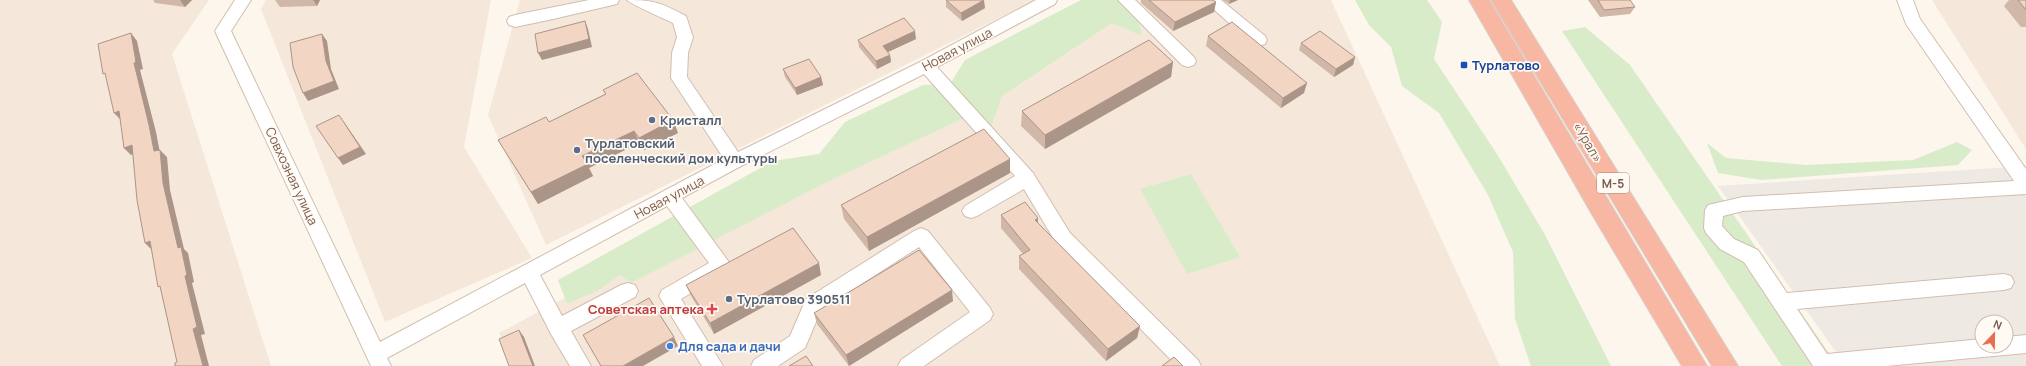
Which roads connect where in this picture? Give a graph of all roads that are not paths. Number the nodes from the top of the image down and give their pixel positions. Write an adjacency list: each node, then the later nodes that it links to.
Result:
1 (243, 0): 26 (street, Совхозная улица)
2 (610, 0): 10 (street)
3 (635, 0): 14 (street)
4 (1049, 0): 13 (street, Новая улица)
5 (1126, 0): 12 (street)
6 (1211, 0): 11 (street)
7 (1479, 0): 33 (highway, «Урал» / М-5)
8 (1501, 0): 34 (highway, «Урал» / М-5)
9 (1905, 0): 16 (street)
10 (515, 21)
11 (1259, 40)
12 (1188, 61)
13 (926, 66): 14 (street, Новая улица); 15 (street)
14 (735, 161): 18 (street, Новая улица)
15 (1027, 178): 19 (street); 32 (street)
16 (2026, 183)
17 (2026, 187): 23 (street)
18 (671, 197): 20 (street, Новая улица); 29 (street)
19 (971, 211)
20 (529, 272): 24 (street); 26 (street, Новая улица)
21 (2004, 282): 23 (street)
22 (628, 291): 24 (street)
23 (1782, 302): 27 (street)
24 (558, 328): 28 (street)
25 (2026, 344): 27 (street)
26 (378, 360)
27 (1823, 364)
28 (582, 366)
29 (713, 366)
30 (761, 366): 31 (street)
31 (908, 366)
32 (1191, 366)
33 (1694, 366)
34 (1726, 366)

